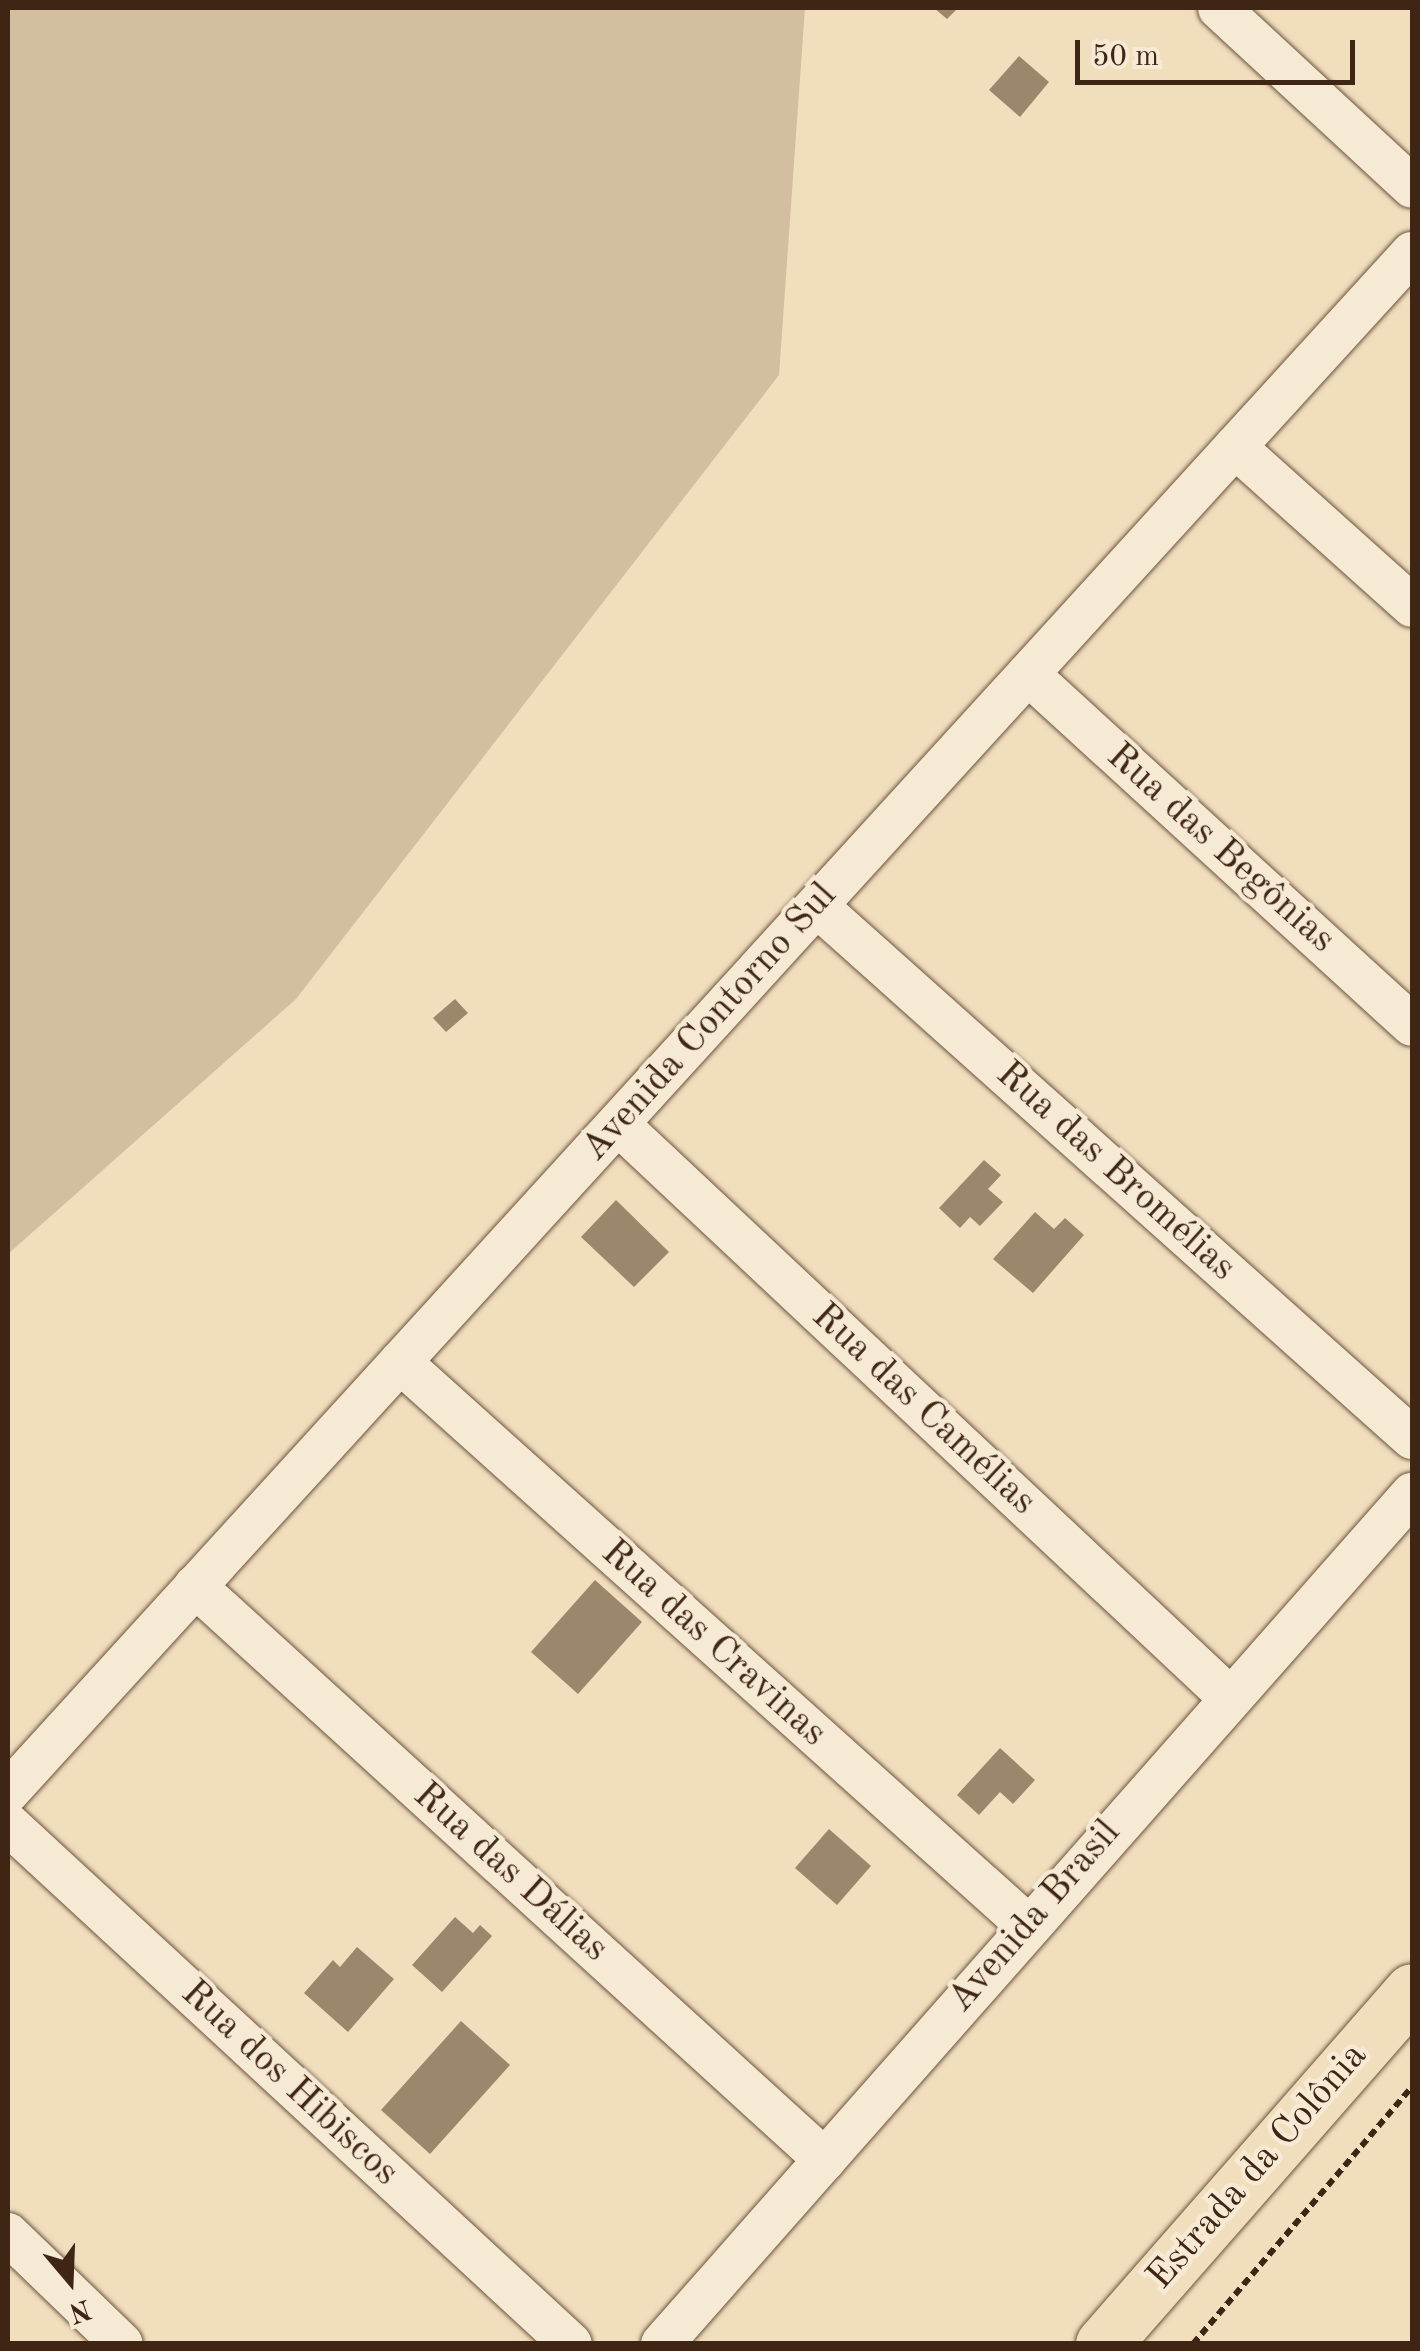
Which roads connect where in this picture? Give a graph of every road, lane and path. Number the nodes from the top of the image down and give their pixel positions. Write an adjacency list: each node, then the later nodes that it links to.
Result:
1 (1219, 8): 2 (street)
2 (1412, 187)
3 (1412, 254): 4 (street, Avenida Contorno Sul)
4 (1235, 447): 5 (street); 6 (street, Avenida Contorno Sul)
5 (1412, 606)
6 (1028, 674): 7 (street, Avenida Contorno Sul); 8 (street, Rua das Begônias)
7 (817, 906): 9 (street, Avenida Contorno Sul); 11 (street, Rua das Bromélias)
8 (1412, 1024)
9 (618, 1124): 10 (street, Avenida Contorno Sul); 14 (street, Rua das Camélias)
10 (400, 1362): 13 (street, Avenida Contorno Sul); 17 (street, Rua das Cravinas)
11 (1412, 1438)
12 (1412, 1494): 14 (street, Avenida Brasil)
13 (195, 1586): 15 (street, Avenida Contorno Sul); 20 (street, Rua das Dálias)
14 (1228, 1696): 17 (street, Avenida Brasil)
15 (8, 1792)
16 (8, 1824): 23 (street, Rua dos Hibiscos)
17 (1027, 1926): 20 (street, Avenida Brasil)
18 (1412, 1991): 25 (main road, Estrada da Colônia)
19 (1412, 2088): 26 (path)
20 (825, 2160): 24 (street, Avenida Brasil)
21 (8, 2234): 22 (street)
22 (122, 2344)
23 (571, 2344)
24 (662, 2344)
25 (1103, 2344)
26 (1194, 2344)

